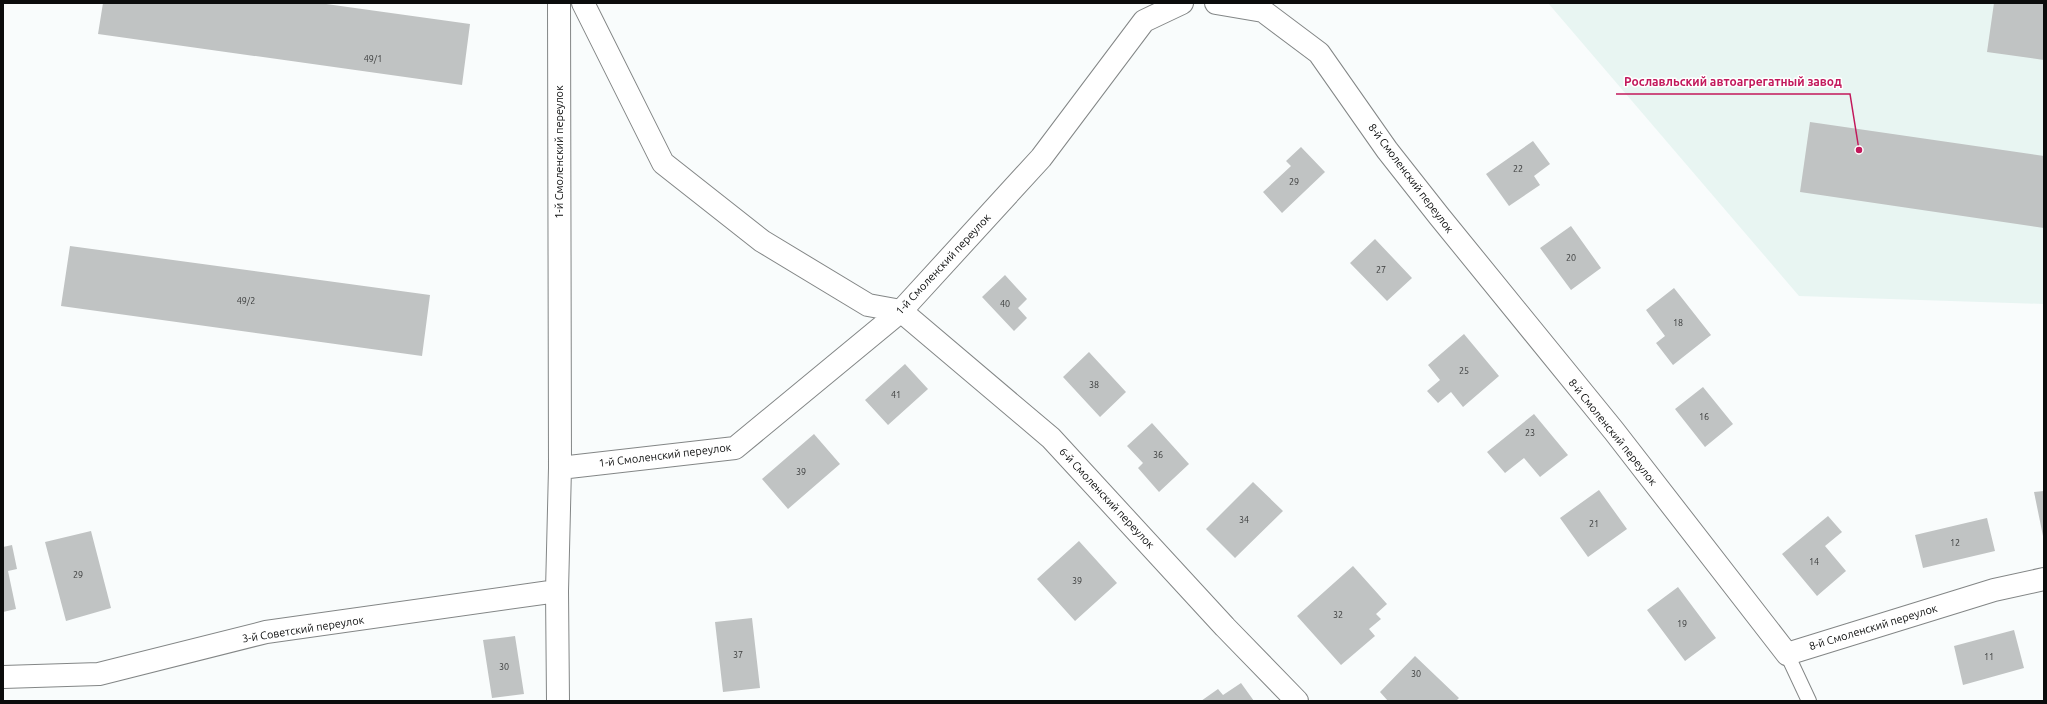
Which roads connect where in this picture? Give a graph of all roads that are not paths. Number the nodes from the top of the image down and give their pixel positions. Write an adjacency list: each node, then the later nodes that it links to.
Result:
1 (559, 3): 6 (street, 1-й Смоленский переулок)
2 (583, 3): 5 (street)
3 (1182, 3): 5 (street, 1-й Смоленский переулок)
4 (1216, 3): 9 (street, 8-й Смоленский переулок)
5 (901, 311): 6 (street, 1-й Смоленский переулок); 12 (street, 6-й Смоленский переулок)
6 (560, 468): 8 (street, 1-й Смоленский переулок)
7 (2044, 579): 9 (street, 8-й Смоленский переулок)
8 (557, 591): 10 (street, 3-й Советский переулок); 11 (street, 1-й Смоленский переулок)
9 (1787, 654): 13 (lane)
10 (3, 677)
11 (558, 701)
12 (1297, 701)
13 (1809, 701)

